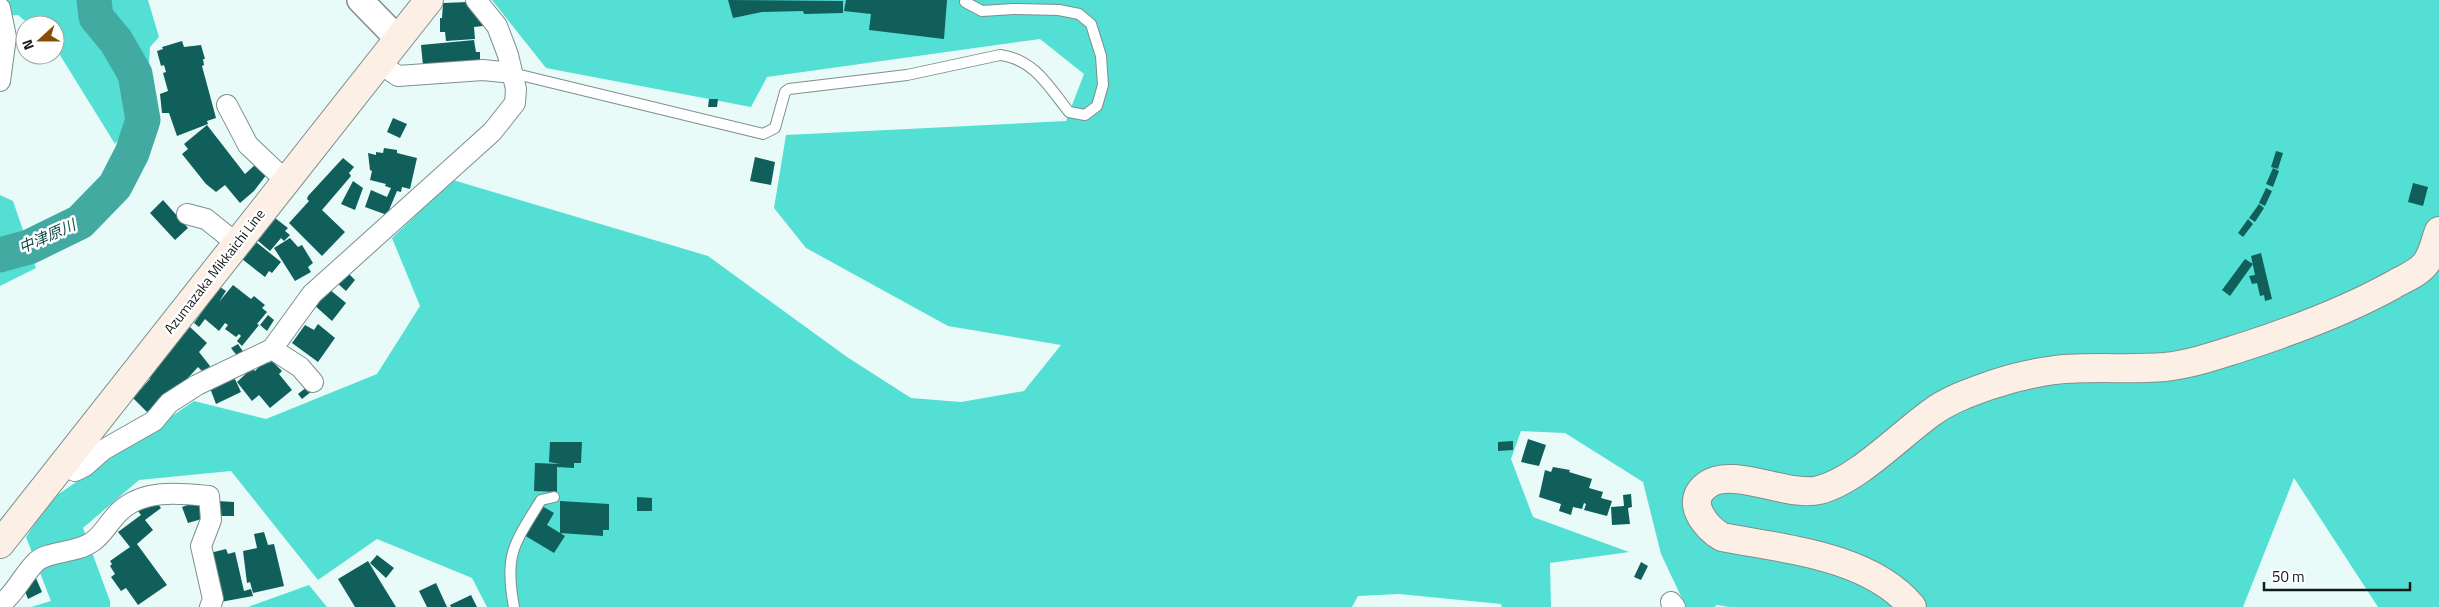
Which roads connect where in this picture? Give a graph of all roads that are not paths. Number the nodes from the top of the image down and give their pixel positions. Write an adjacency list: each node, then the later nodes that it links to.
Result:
1 (360, 0): 6 (street)
2 (429, 0): 6 (main road, Azumazaka Mikkaichi Line)
3 (476, 0): 8 (street)
4 (965, 2): 8 (lane)
5 (0, 8): 9 (street)
6 (398, 39): 7 (main road, Azumazaka Mikkaichi Line)
7 (379, 63): 8 (street); 11 (main road, Azumazaka Mikkaichi Line)
8 (512, 73): 15 (street)
9 (0, 81)
10 (228, 105): 11 (street)
11 (285, 180): 14 (main road, Azumazaka Mikkaichi Line)
12 (187, 214): 14 (street)
13 (2439, 230): 23 (main road)
14 (236, 243): 17 (main road, Azumazaka Mikkaichi Line)
15 (272, 349): 16 (street); 17 (street)
16 (313, 382)
17 (61, 465): 19 (main road, Azumazaka Mikkaichi Line)
18 (554, 497): 22 (lane)
19 (0, 544)
20 (0, 605): 21 (street)
21 (210, 607)
22 (514, 607)
23 (1912, 607)

